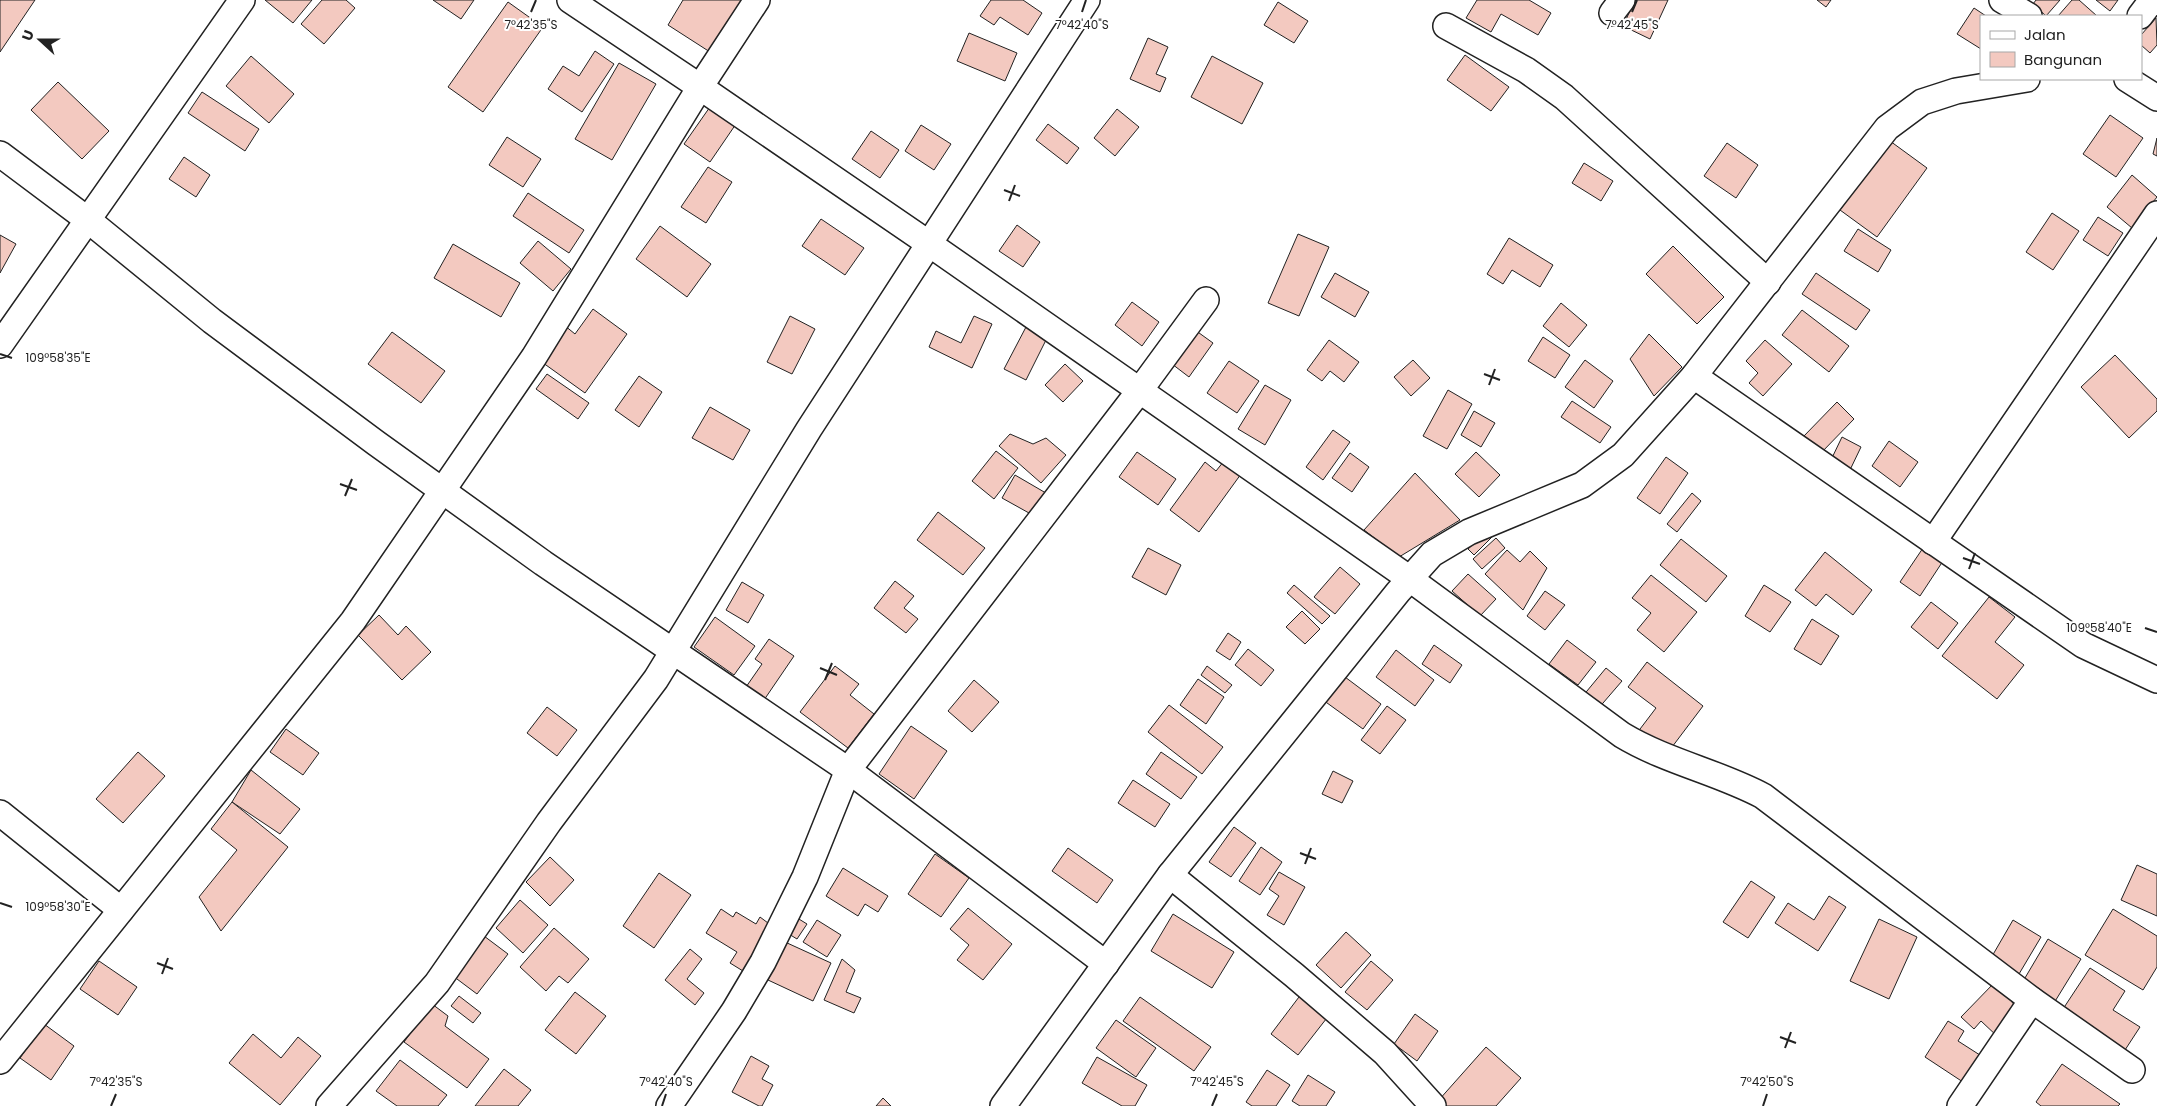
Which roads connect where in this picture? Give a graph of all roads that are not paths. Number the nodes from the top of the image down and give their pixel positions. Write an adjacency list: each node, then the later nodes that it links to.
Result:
1 (242, 0): 16 (street)
2 (570, 0): 12 (street)
3 (757, 0): 12 (street)
4 (1087, 0): 17 (street)
5 (2002, 0): 7 (street)
6 (2152, 0): 8 (street)
7 (2026, 15)
8 (2141, 15)
9 (1446, 26): 18 (street)
10 (2021, 80): 18 (street)
11 (2129, 80): 13 (street)
12 (700, 87): 17 (street); 23 (street)
13 (2157, 98)
14 (0, 154): 16 (street)
15 (2157, 214): 24 (street)
16 (88, 220): 20 (street); 23 (street)
17 (928, 243): 22 (street); 26 (street)
18 (1768, 282): 21 (street)
19 (1206, 300): 22 (street)
20 (0, 346)
21 (1694, 376): 24 (street); 25 (street)
22 (1140, 390): 25 (street); 28 (street)
23 (442, 490): 26 (street); 31 (street)
24 (1933, 542): 27 (street)
25 (1410, 579): 30 (street); 33 (street)
26 (674, 650): 28 (street); 36 (street)
27 (2157, 680)
28 (848, 770): 32 (street); 37 (street)
29 (0, 813): 31 (street)
30 (1170, 875): 32 (street); 39 (street)
31 (121, 910): 34 (street)
32 (1106, 964): 38 (street)
33 (2032, 1000): 35 (street); 40 (street)
34 (0, 1061)
35 (2132, 1070)
36 (329, 1106)
37 (669, 1106)
38 (1003, 1106)
39 (1433, 1106)
40 (1960, 1106)

